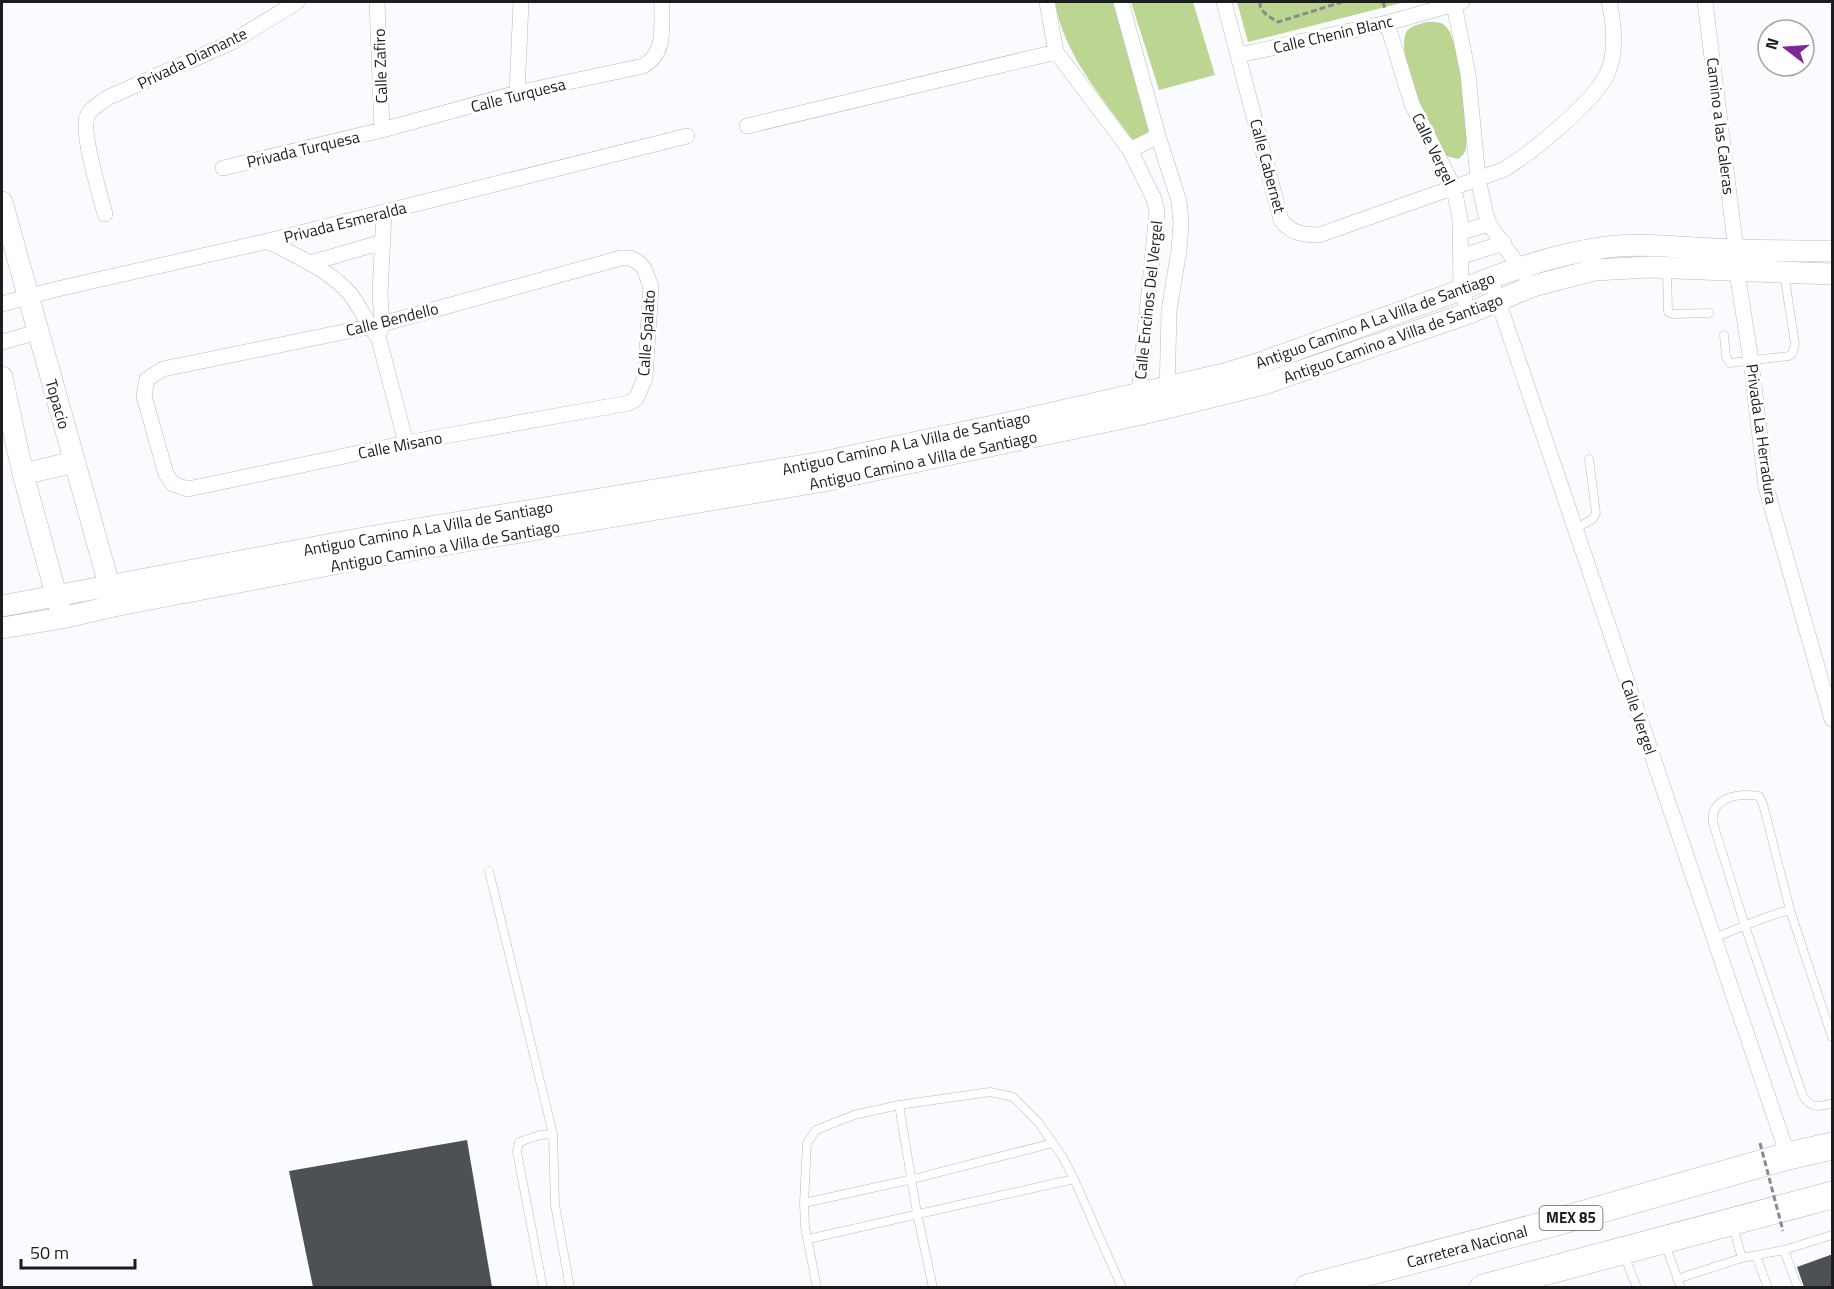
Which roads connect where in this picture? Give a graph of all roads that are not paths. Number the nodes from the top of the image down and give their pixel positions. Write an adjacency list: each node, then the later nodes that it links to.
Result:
1 (297, 2): 25 (street, Privada Diamante)
2 (377, 2): 16 (street, Calle Zafiro)
3 (521, 2): 14 (street)
4 (662, 2): 14 (street, Calle Turquesa)
5 (1047, 2): 12 (street, Calle Encinos Del Vergel)
6 (1121, 2): 18 (street, Calle Encinos Del Vergel)
7 (1224, 2): 13 (street, Calle Cabernet)
8 (1609, 2): 21 (street)
9 (1705, 2): 31 (street, Camino a las Caleras)
10 (1458, 3): 11 (street, Calle Chenin Blanc); 21 (street, Calle Vergel)
11 (1387, 23): 13 (street, Calle Chenin Blanc); 22 (street, Calle Vergel)
12 (1056, 52): 15 (street); 19 (street, Calle Encinos Del Vergel)
13 (1239, 55): 22 (street, Calle Cabernet)
14 (517, 93): 16 (street, Calle Turquesa)
15 (747, 126)
16 (382, 130): 20 (street, Privada Turquesa)
17 (687, 136): 24 (street, Privada Esmeralda)
18 (1158, 136): 19 (street); 56 (street, Calle Encinos Del Vergel)
19 (1131, 150): 55 (street, Calle Encinos Del Vergel)
20 (223, 168)
21 (1478, 179): 22 (street); 26 (street, Calle Vergel)
22 (1454, 188): 27 (street, Calle Vergel)
23 (2, 202): 44 (street, Topacio)
24 (384, 212): 28 (street, Privada Esmeralda); 29 (street)
25 (105, 214)
26 (1489, 224): 27 (street); 30 (street, Calle Vergel)
27 (1461, 232): 33 (street, Calle Vergel)
28 (268, 241): 34 (street); 44 (street, Privada Esmeralda)
29 (383, 242): 34 (street); 49 (street)
30 (1504, 243): 33 (street); 36 (street, Calle Vergel)
31 (1736, 250): 32 (street, Antiguo Camino A La Villa de Santiago); 36 (street, Antiguo Camino A La Villa de Santiago); 38 (street, Privada La Herradura)
32 (1833, 251)
33 (1462, 256): 43 (street, Calle Vergel)
34 (310, 262): 49 (street)
35 (638, 262): 49 (street, Calle Bendello); 57 (street, Calle Spalato)
36 (1520, 267): 41 (street, Antiguo Camino A La Villa de Santiago); 42 (street, Calle Vergel)
37 (1668, 268): 38 (street, Antiguo Camino a Villa de Santiago); 42 (street, Antiguo Camino a Villa de Santiago); 48 (lane)
38 (1737, 272): 39 (street, Antiguo Camino a Villa de Santiago); 53 (street, Privada La Herradura)
39 (1784, 273): 40 (street, Antiguo Camino a Villa de Santiago); 53 (lane)
40 (1833, 274)
41 (1490, 278): 43 (street, Antiguo Camino A La Villa de Santiago); 45 (street, Calle Vergel)
42 (1533, 286): 45 (street, Antiguo Camino a Villa de Santiago)
43 (1461, 290): 47 (street, Calle Vergel); 56 (street, Antiguo Camino A La Villa de Santiago)
44 (27, 297): 46 (street, Privada Esmeralda); 50 (street, Topacio)
45 (1499, 301): 47 (street, Antiguo Camino a Villa de Santiago); 64 (street, Calle Vergel)
46 (2, 304)
47 (1469, 313): 56 (street, Antiguo Camino a Villa de Santiago)
48 (1709, 313)
49 (375, 325): 59 (street); 63 (street, Calle Bendello)
50 (37, 332): 52 (street); 61 (street, Topacio)
51 (1724, 335): 53 (lane)
52 (2, 342)
53 (1751, 361): 70 (street, Privada La Herradura)
54 (2, 377): 62 (street)
55 (1139, 393): 56 (street, Antiguo Camino A La Villa de Santiago); 58 (street, Calle Encinos Del Vergel); 65 (street, Antiguo Camino A La Villa de Santiago)
56 (1167, 396): 58 (street, Antiguo Camino a Villa de Santiago)
57 (629, 403): 59 (street, Calle Misano)
58 (1142, 414): 65 (street, Antiguo Camino a Villa de Santiago)
59 (406, 443): 63 (street, Calle Misano)
60 (1588, 459): 64 (lane)
61 (75, 462): 62 (street); 65 (street, Topacio)
62 (23, 474): 66 (street)
63 (173, 484)
64 (1575, 529): 74 (street, Calle Vergel)
65 (112, 595): 66 (street, Antiguo Camino A La Villa de Santiago); 68 (street, Antiguo Camino a Villa de Santiago)
66 (57, 596): 67 (street, Antiguo Camino A La Villa de Santiago); 68 (street)
67 (2, 606)
68 (62, 618): 69 (street, Antiguo Camino a Villa de Santiago)
69 (2, 628)
70 (1833, 719)
71 (489, 871): 78 (lane)
72 (1790, 910): 73 (lane); 73 (lane); 75 (lane)
73 (1745, 926): 74 (lane); 76 (lane)
74 (1713, 938): 81 (street, Calle Vergel)
75 (1833, 1037)
76 (1833, 1102)
77 (899, 1105): 79 (lane); 82 (lane); 85 (lane)
78 (553, 1134): 96 (lane); 97 (lane)
79 (1053, 1143): 82 (lane); 83 (lane)
80 (1833, 1146): 81 (highway, Carretera Nacional / MEX 85)
81 (1788, 1156): 101 (highway, Carretera Nacional / MEX 85)
82 (913, 1179): 85 (lane); 86 (lane)
83 (1074, 1179): 86 (lane); 100 (lane)
84 (1833, 1195): 87 (highway)
85 (804, 1203): 89 (lane)
86 (917, 1213): 89 (lane); 99 (lane)
87 (1731, 1222): 90 (highway); 94 (lane)
88 (1833, 1234): 91 (lane)
89 (808, 1239): 98 (lane)
90 (1664, 1240): 92 (highway); 95 (lane)
91 (1784, 1250): 93 (lane); 106 (lane)
92 (1622, 1251): 102 (highway); 103 (lane)
93 (1756, 1256): 94 (lane); 105 (lane)
94 (1742, 1258): 95 (lane)
95 (1677, 1279): 104 (lane)
96 (543, 1287)
97 (570, 1287)
98 (818, 1287)
99 (933, 1287)
100 (1122, 1287)
101 (1308, 1287)
102 (1483, 1287)
103 (1637, 1287)
104 (1681, 1287)
105 (1768, 1287)
106 (1798, 1287)

